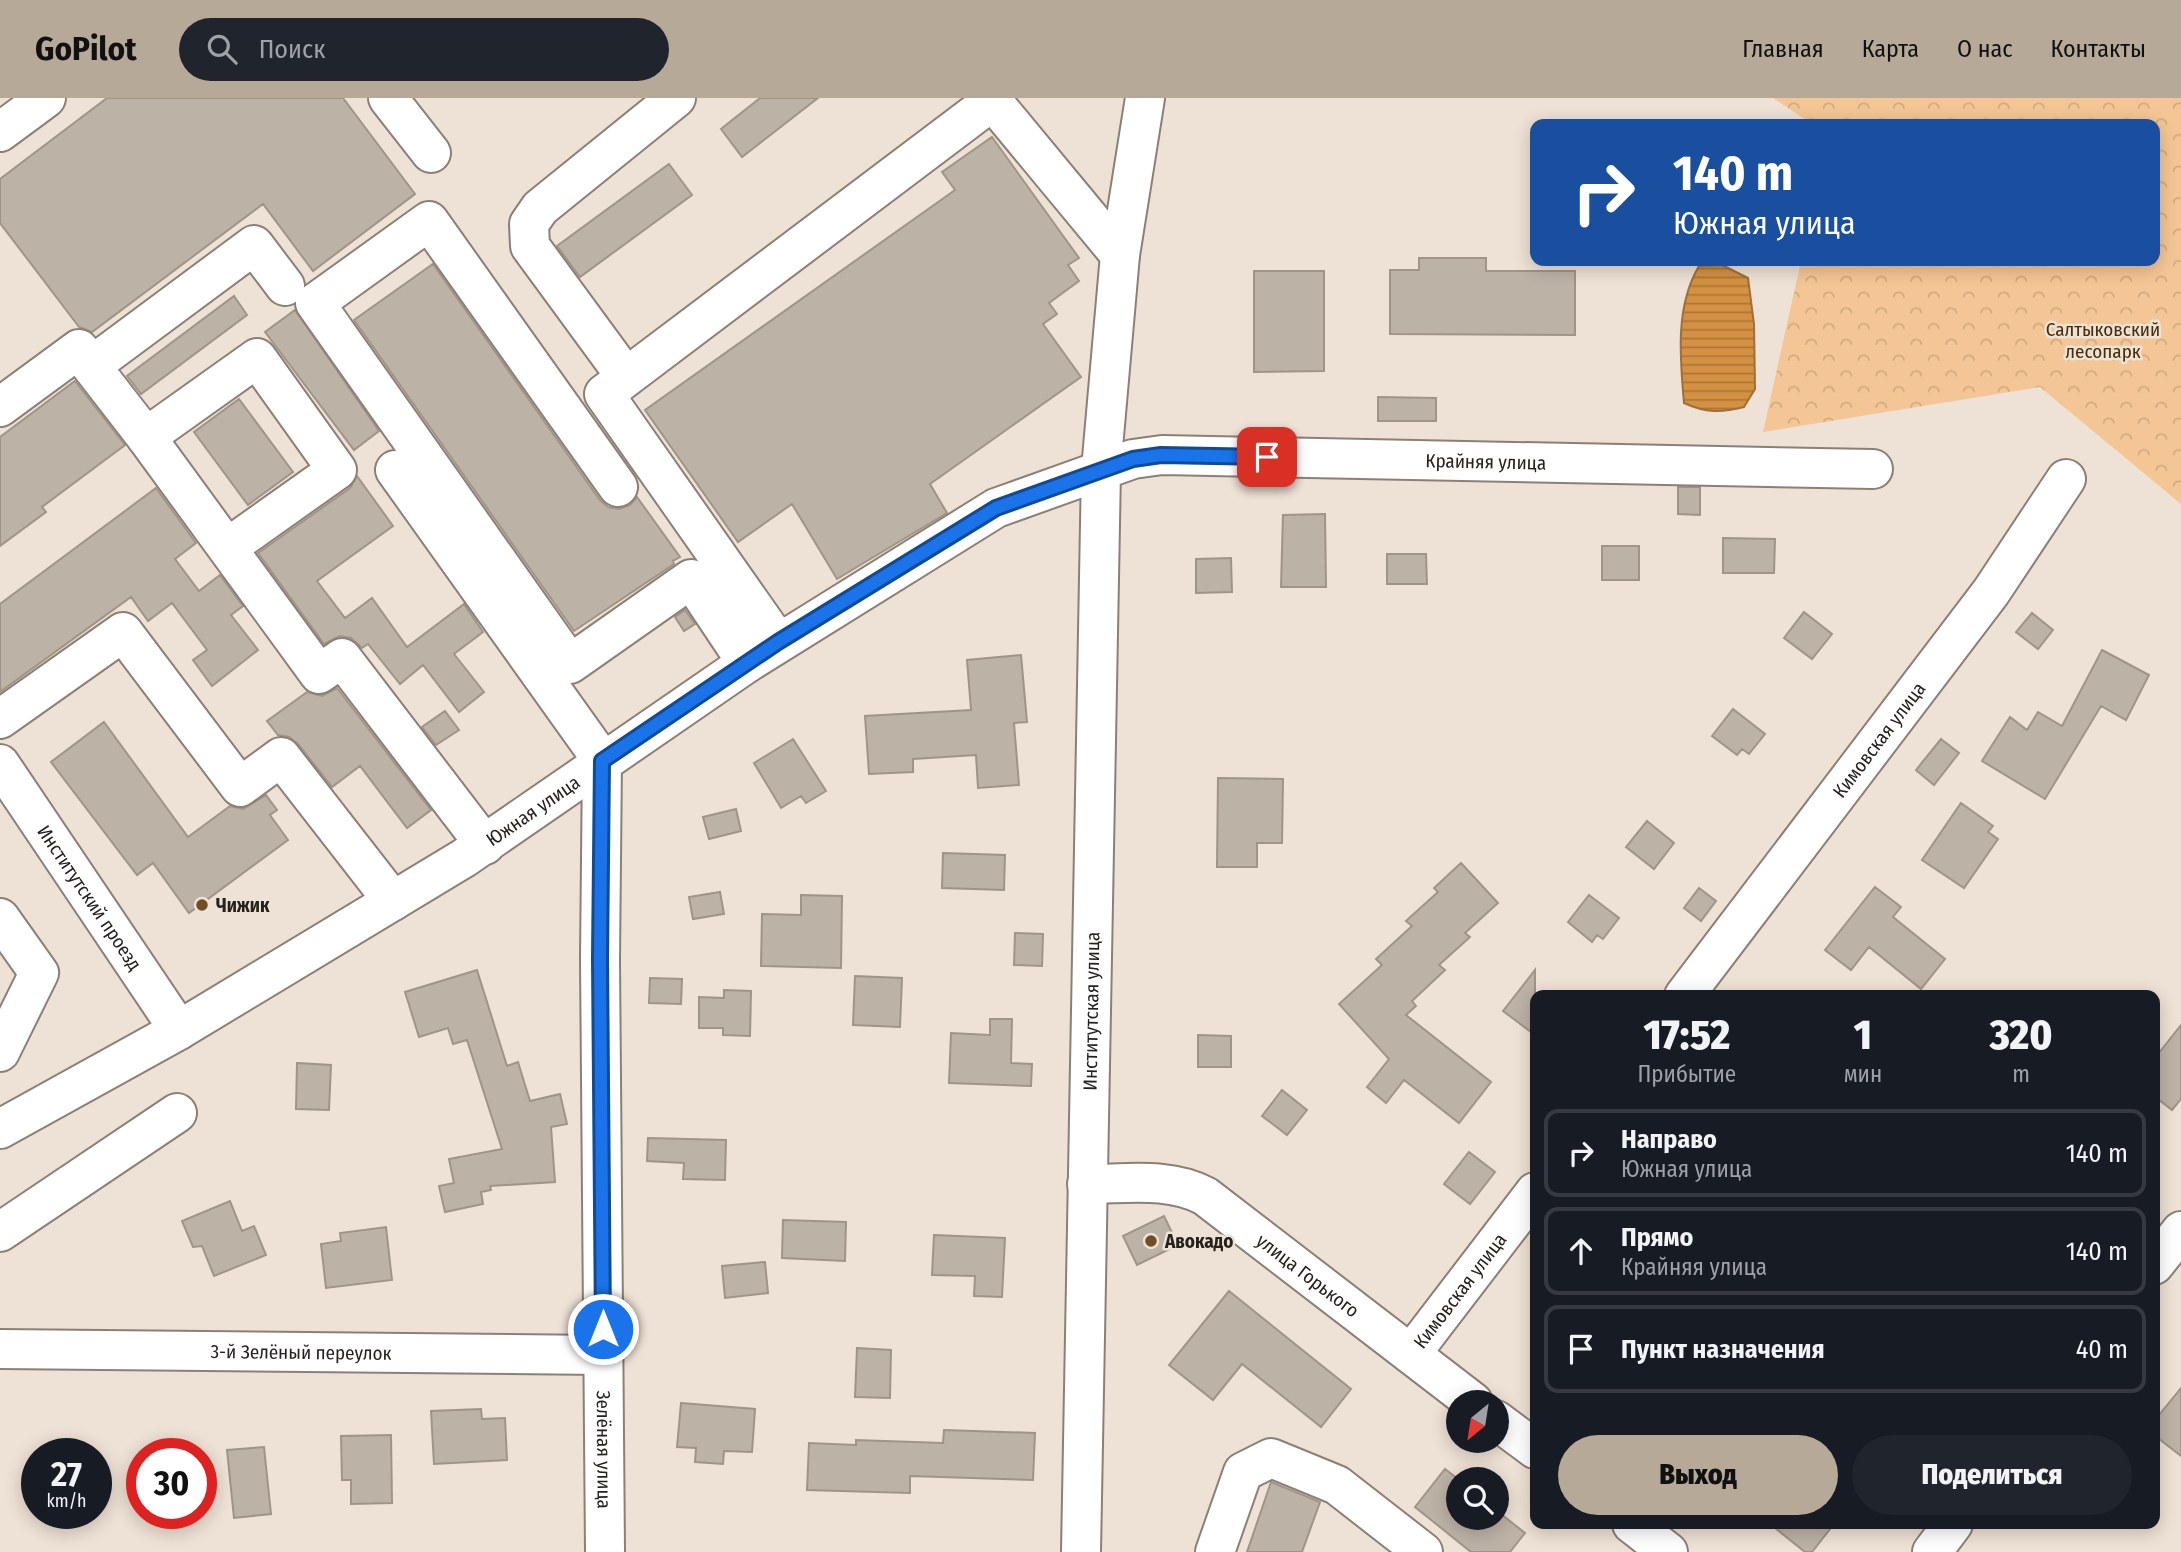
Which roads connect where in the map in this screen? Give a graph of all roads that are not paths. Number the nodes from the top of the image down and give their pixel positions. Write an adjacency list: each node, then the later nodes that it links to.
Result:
1 (46, 98): 6 (street)
2 (388, 98): 7 (street)
3 (676, 98): 11 (street)
4 (1144, 98): 8 (street, Институтская улица)
5 (990, 99): 8 (street); 11 (street)
6 (0, 132)
7 (430, 153)
8 (1120, 255): 16 (street, Институтская улица)
9 (285, 286): 10 (street)
10 (92, 366): 12 (street); 13 (street)
11 (626, 377): 20 (street)
12 (0, 407)
13 (146, 437): 19 (street); 19 (street)
14 (1873, 469): 16 (street, Крайняя улица)
15 (395, 470): 23 (street)
16 (1101, 470): 20 (street, Южная улица); 33 (street, Институтская улица)
17 (2066, 479): 28 (street, Кимовская улица)
18 (618, 487): 21 (street)
19 (227, 548): 25 (street)
20 (778, 642): 21 (street, Южная улица)
21 (747, 663): 23 (street, Южная улица)
22 (0, 719): 26 (street)
23 (602, 761): 25 (street, Южная улица); 40 (street, Зелёная улица)
24 (0, 764): 29 (street, Институтский проезд)
25 (485, 845): 26 (street, Южная улица)
26 (393, 901): 29 (street, Южная улица)
27 (0, 918): 30 (street)
28 (1689, 990)
29 (179, 1030): 32 (street, Южная улица)
30 (0, 1052)
31 (177, 1113): 36 (street)
32 (0, 1129)
33 (1087, 1184): 39 (street, улица Горького); 47 (street, Институтская улица)
34 (1530, 1199): 39 (street, Кимовская улица)
35 (2181, 1231): 37 (street)
36 (0, 1232)
37 (2160, 1257)
38 (0, 1349): 40 (street, 3-й Зелёный переулок)
39 (1411, 1354): 41 (street, улица Горького)
40 (603, 1355): 46 (street, Зелёная улица)
41 (1458, 1390)
42 (1509, 1430): 43 (street)
43 (1530, 1446)
44 (1641, 1529): 50 (street)
45 (1949, 1529): 51 (street)
46 (605, 1552)
47 (1081, 1552)
48 (1215, 1552): 49 (street)
49 (1423, 1552)
50 (1668, 1552)
51 (1932, 1552)

